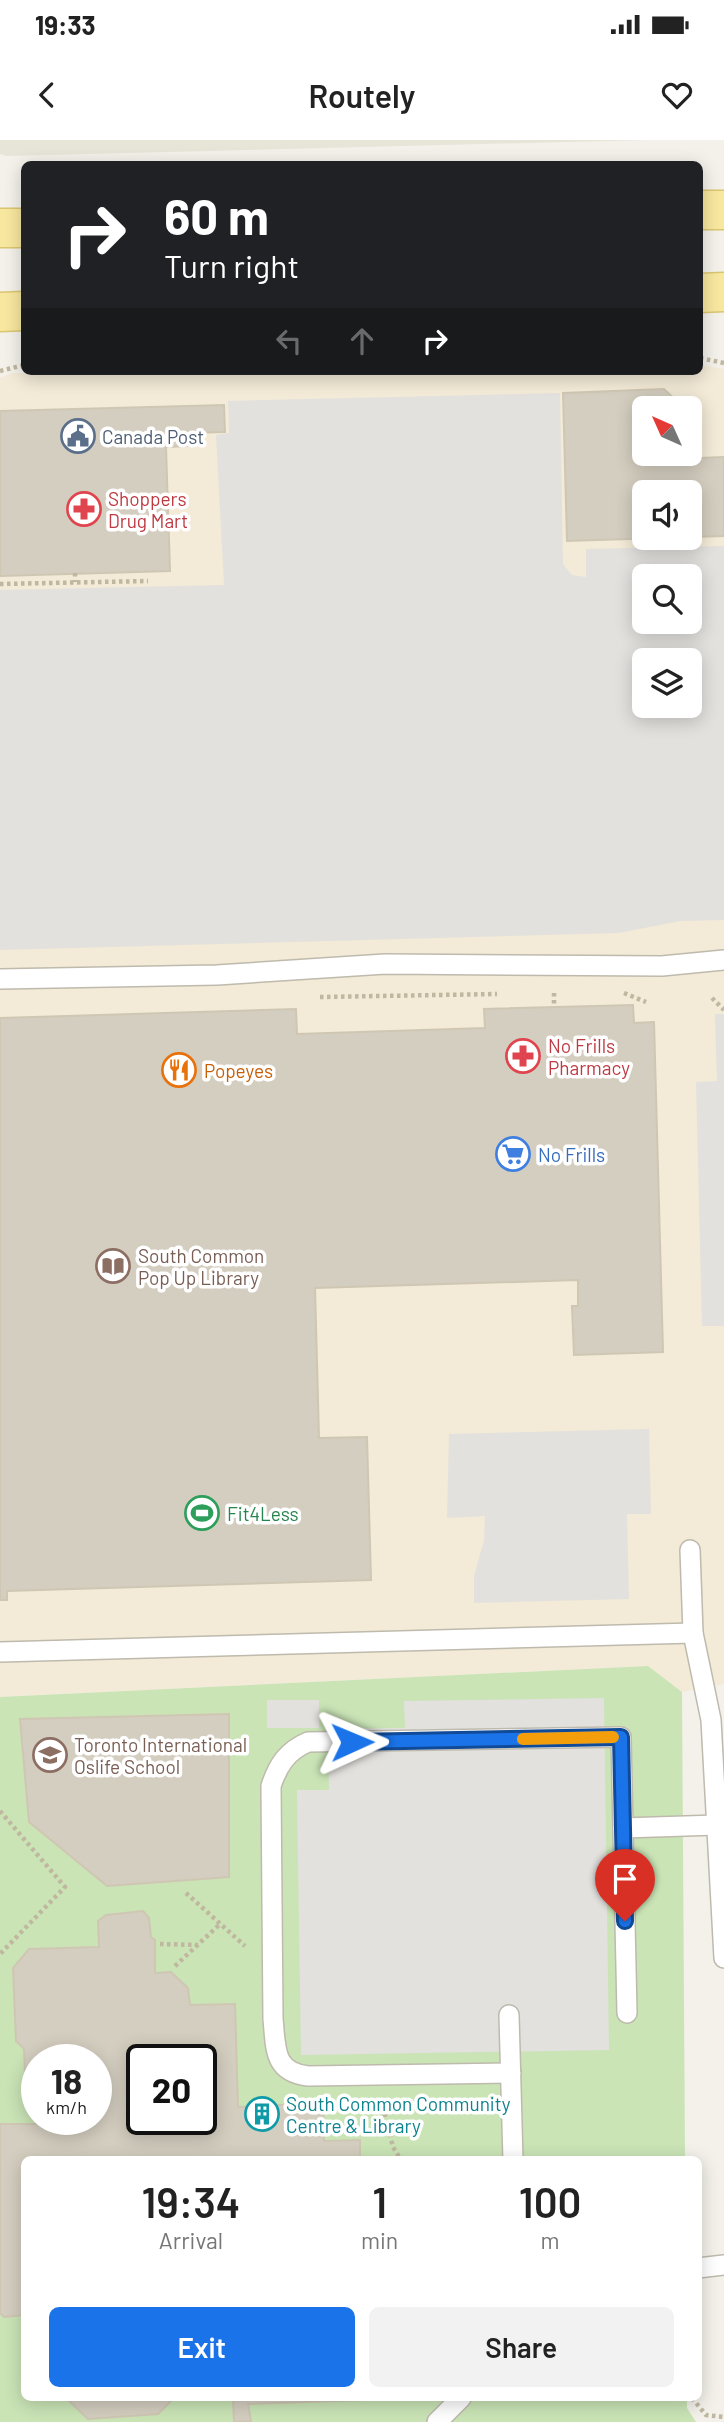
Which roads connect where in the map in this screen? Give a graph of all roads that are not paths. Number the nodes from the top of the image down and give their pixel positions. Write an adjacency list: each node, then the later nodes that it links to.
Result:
1 (703, 210): 2 (main road)
2 (724, 210)
3 (0, 228): 4 (main road)
4 (21, 228)
5 (724, 292): 6 (main road)
6 (703, 293)
7 (724, 960): 8 (lane)
8 (0, 979)
9 (690, 1550): 10 (lane)
10 (693, 1633): 11 (lane); 12 (lane)
11 (0, 1652)
12 (717, 1720): 13 (lane)
13 (717, 1825): 14 (lane); 15 (lane)
14 (623, 1828): 16 (lane); 18 (lane)
15 (724, 1958)
16 (627, 2012)
17 (509, 2015): 18 (lane)
18 (511, 2073): 19 (lane)
19 (513, 2156)
20 (724, 2265): 21 (lane)
21 (702, 2268)
22 (458, 2401): 23 (lane)
23 (437, 2422)

